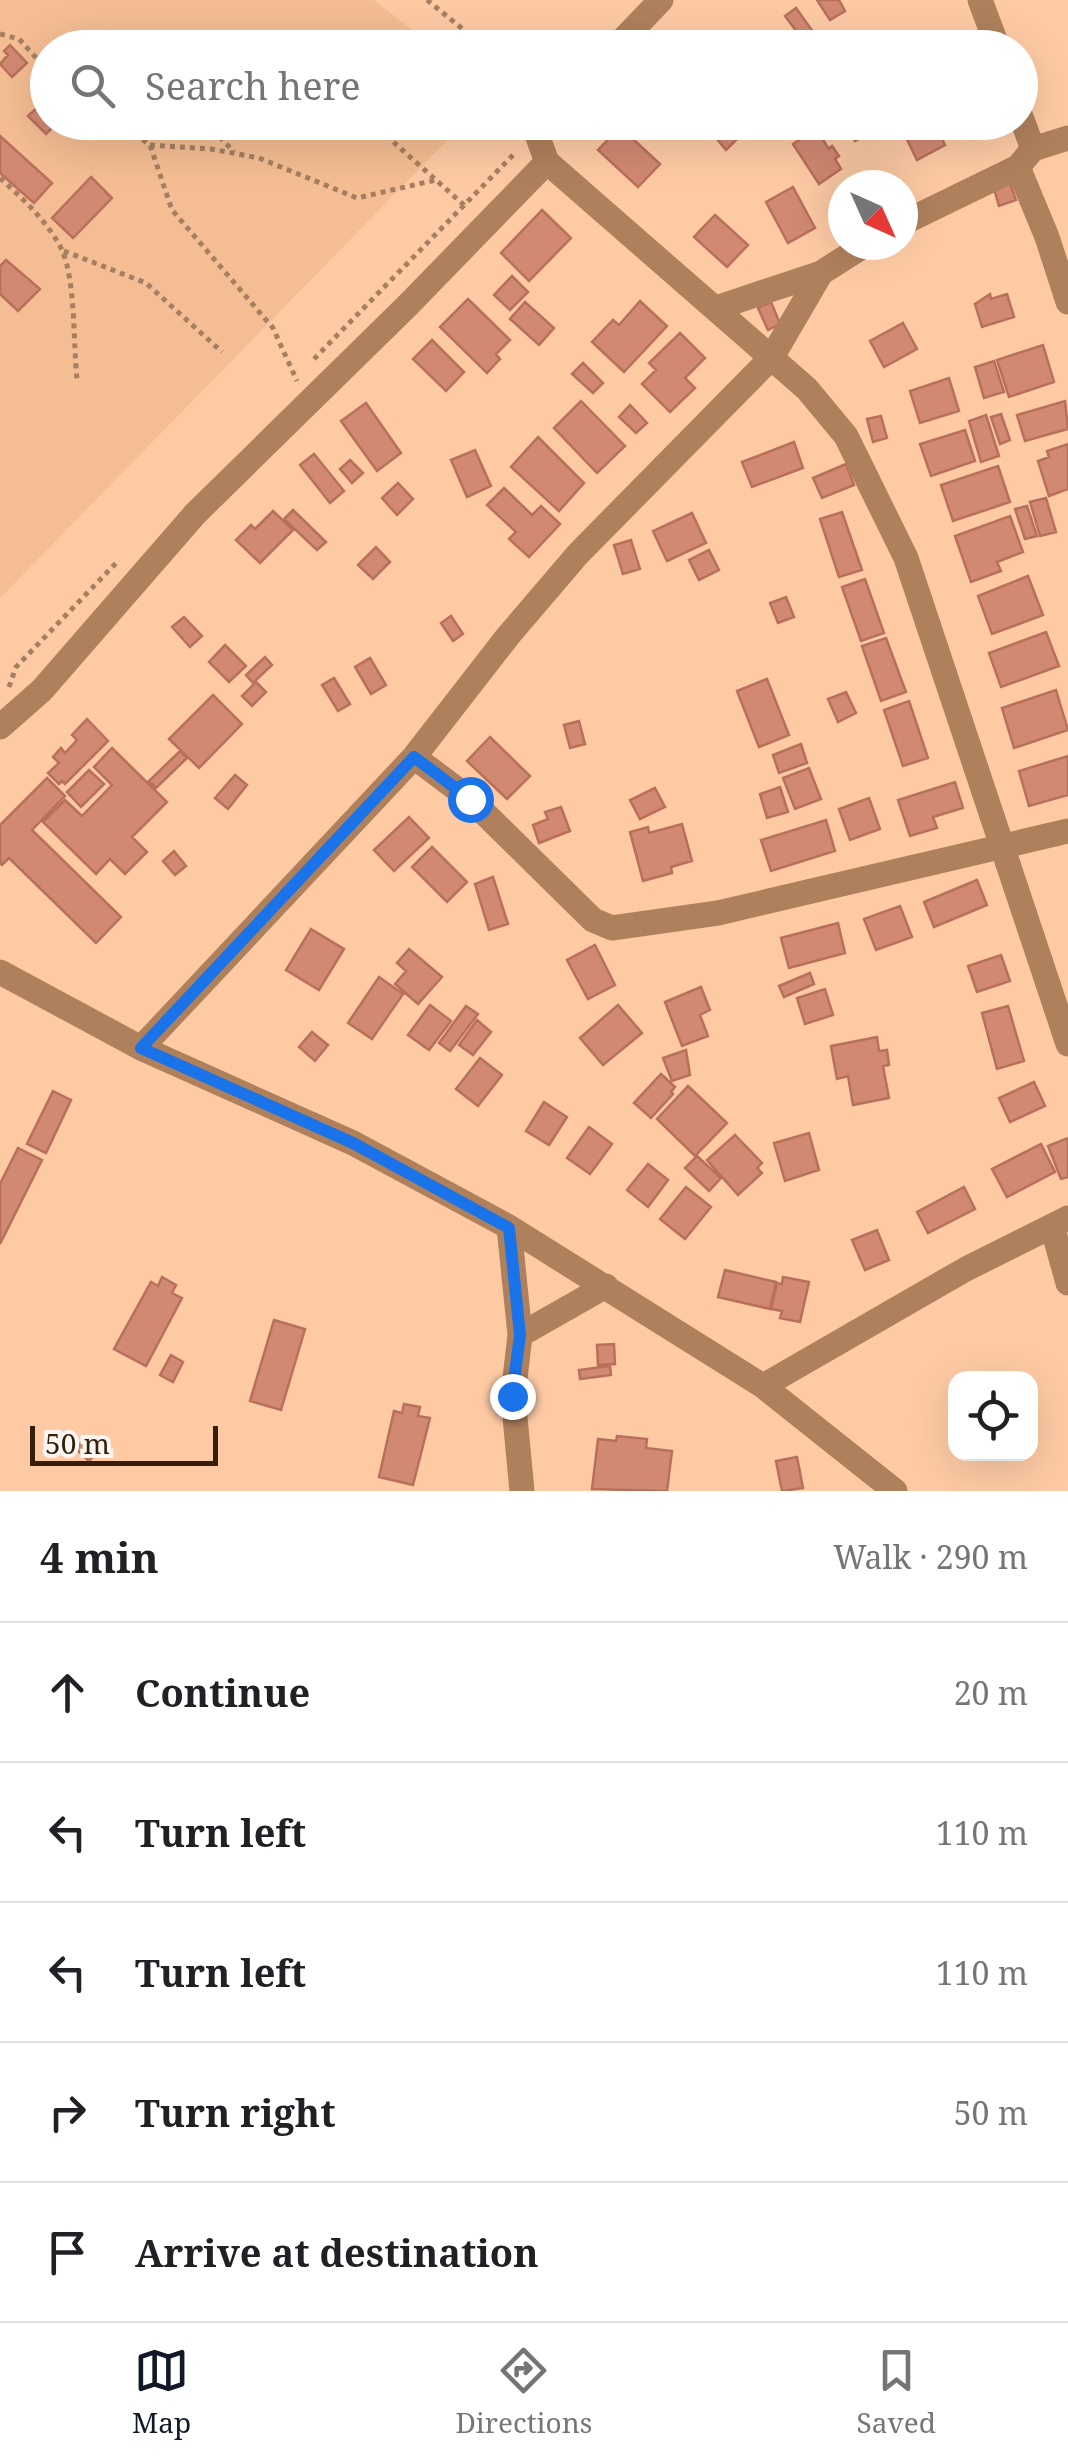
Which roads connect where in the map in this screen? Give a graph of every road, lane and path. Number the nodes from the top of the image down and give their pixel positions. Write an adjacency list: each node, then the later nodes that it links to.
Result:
1 (427, 0): 4 (path)
2 (662, 0): 5 (street)
3 (980, 0): 6 (street)
4 (464, 30)
5 (633, 30)
6 (991, 30)
7 (0, 34): 8 (path)
8 (30, 51)
9 (1068, 138): 18 (street)
10 (143, 140): 16 (path)
11 (223, 140): 17 (path)
12 (390, 140): 21 (path)
13 (527, 140): 22 (path)
14 (543, 140): 19 (street)
15 (1023, 140): 18 (street)
16 (150, 145): 17 (path); 33 (path)
17 (236, 154): 21 (path)
18 (1025, 158): 23 (street); 28 (street)
19 (548, 162): 24 (street); 29 (street)
20 (0, 178): 25 (path)
21 (436, 180): 22 (path)
22 (464, 206): 24 (path); 33 (path)
23 (918, 215)
24 (487, 224): 33 (street)
25 (62, 250): 30 (path); 32 (path)
26 (840, 260): 27 (street)
27 (821, 272): 29 (street); 31 (street)
28 (1068, 302)
29 (716, 308): 31 (street)
30 (222, 352)
31 (772, 357): 35 (street); 37 (street)
32 (77, 379)
33 (303, 388): 34 (street)
34 (0, 728)
35 (414, 757): 37 (street); 40 (street)
36 (1068, 832): 37 (street)
37 (1002, 846): 39 (street)
38 (0, 972): 40 (street)
39 (1068, 1044)
40 (141, 1048): 42 (street)
41 (1060, 1222): 43 (street); 46 (street)
42 (509, 1228): 44 (street); 45 (street)
43 (1068, 1284)
44 (606, 1286): 45 (street); 46 (street)
45 (520, 1335): 47 (street)
46 (764, 1386): 48 (street)
47 (522, 1491)
48 (894, 1491)

